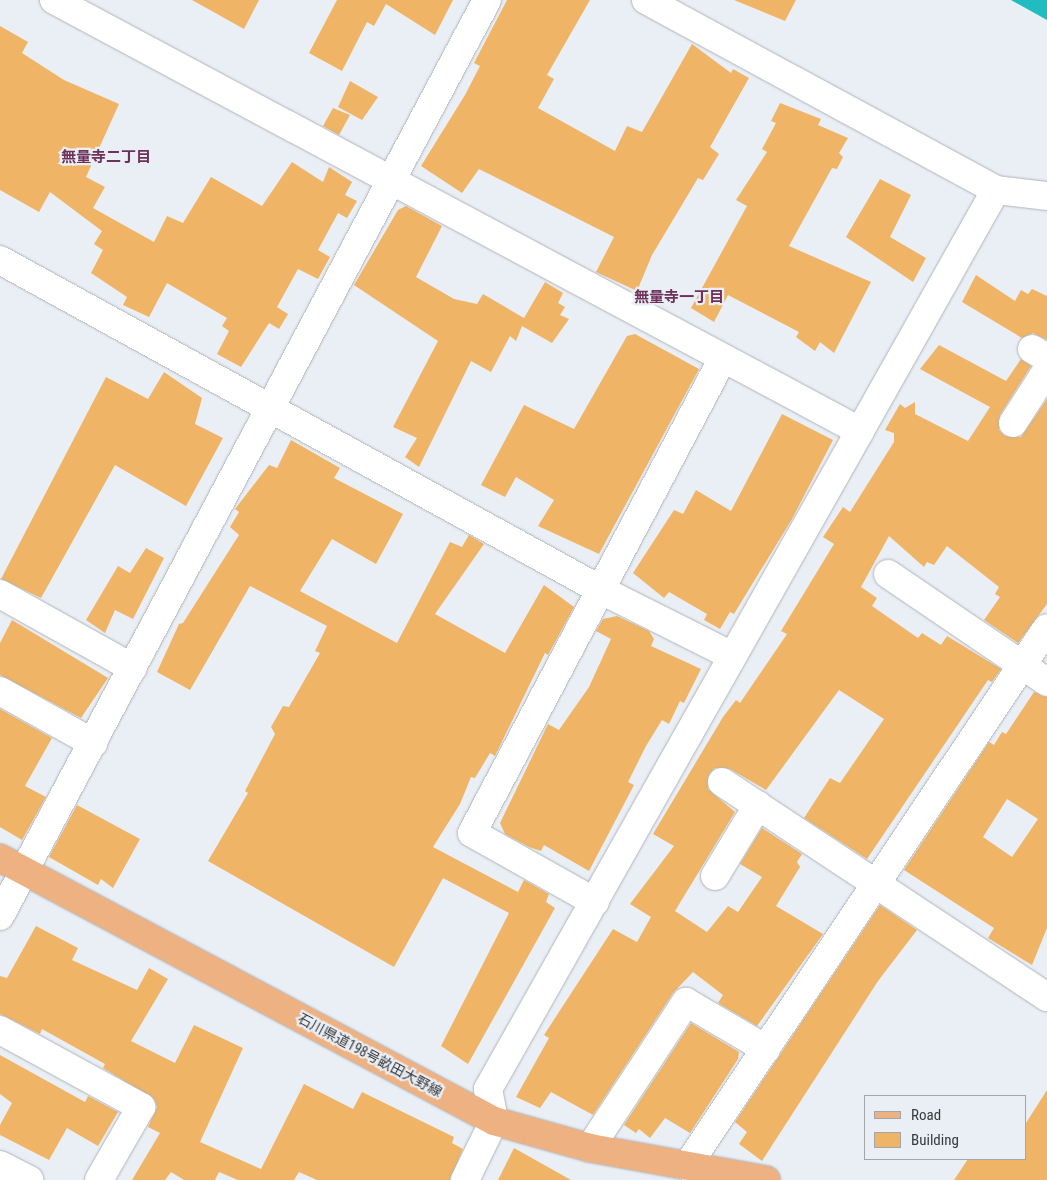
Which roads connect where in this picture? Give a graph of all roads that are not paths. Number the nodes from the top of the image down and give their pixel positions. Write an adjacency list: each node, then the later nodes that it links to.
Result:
1 (54, 0): 4 (street)
2 (486, 0): 4 (street)
3 (646, 0): 5 (street)
4 (391, 180): 8 (street); 10 (street)
5 (996, 190): 6 (street); 12 (street)
6 (1047, 196)
7 (0, 260): 10 (street)
8 (723, 358): 12 (street); 14 (street)
9 (1042, 359): 11 (street)
10 (272, 406): 14 (street); 19 (street)
11 (1013, 423)
12 (860, 431): 17 (street)
13 (888, 574): 18 (street)
14 (601, 590): 17 (street); 29 (street)
15 (0, 594): 19 (street)
16 (1047, 628): 18 (street)
17 (732, 656): 29 (street)
18 (1023, 665): 20 (street); 28 (street)
19 (133, 668): 22 (street)
20 (1047, 682)
21 (0, 691): 22 (street)
22 (94, 743): 26 (street)
23 (722, 782): 24 (street)
24 (758, 805): 27 (street); 28 (street)
25 (0, 858): 26 (main road, 石川県道198号畝田大野線)
26 (26, 872): 30 (street); 34 (main road, 石川県道198号畝田大野線)
27 (715, 876)
28 (877, 884): 31 (street); 33 (street)
29 (595, 902): 34 (street)
30 (0, 916)
31 (1047, 998)
32 (0, 1030): 37 (street)
33 (766, 1049): 35 (street); 36 (street)
34 (494, 1122): 35 (main road, 石川県道198号畝田大野線); 38 (street)
35 (590, 1148): 36 (main road, 石川県道198号畝田大野線)
36 (687, 1166): 39 (main road, 石川県道198号畝田大野線)
37 (99, 1180)
38 (465, 1180)
39 (766, 1180)

